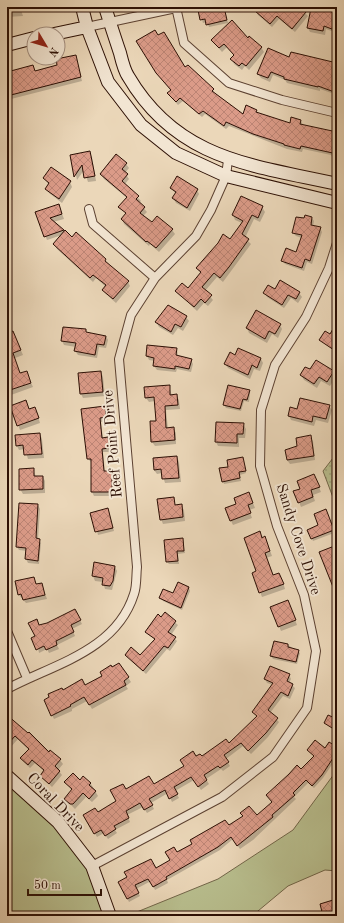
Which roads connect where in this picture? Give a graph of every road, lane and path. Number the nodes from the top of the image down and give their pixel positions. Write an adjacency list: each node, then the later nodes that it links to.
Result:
1 (82, 7): 5 (street)
2 (105, 7): 4 (street)
3 (176, 8): 4 (street); 9 (street)
4 (109, 22): 5 (street); 10 (street)
5 (87, 27): 6 (street); 11 (street)
6 (66, 31)
7 (26, 40): 8 (street)
8 (7, 45)
9 (337, 113)
10 (228, 160): 11 (street, Reef Point Drive); 12 (street)
11 (226, 176): 13 (street); 16 (street, Reef Point Drive)
12 (337, 184)
13 (337, 203)
14 (89, 210): 16 (street)
15 (337, 243): 21 (street, Sandy Cove Drive)
16 (155, 278): 18 (street, Reef Point Drive)
17 (7, 631): 18 (street)
18 (27, 678): 19 (street, Reef Point Drive)
19 (7, 689)
20 (7, 776): 21 (street, Coral Drive)
21 (92, 866): 22 (street, Coral Drive)
22 (110, 916)

